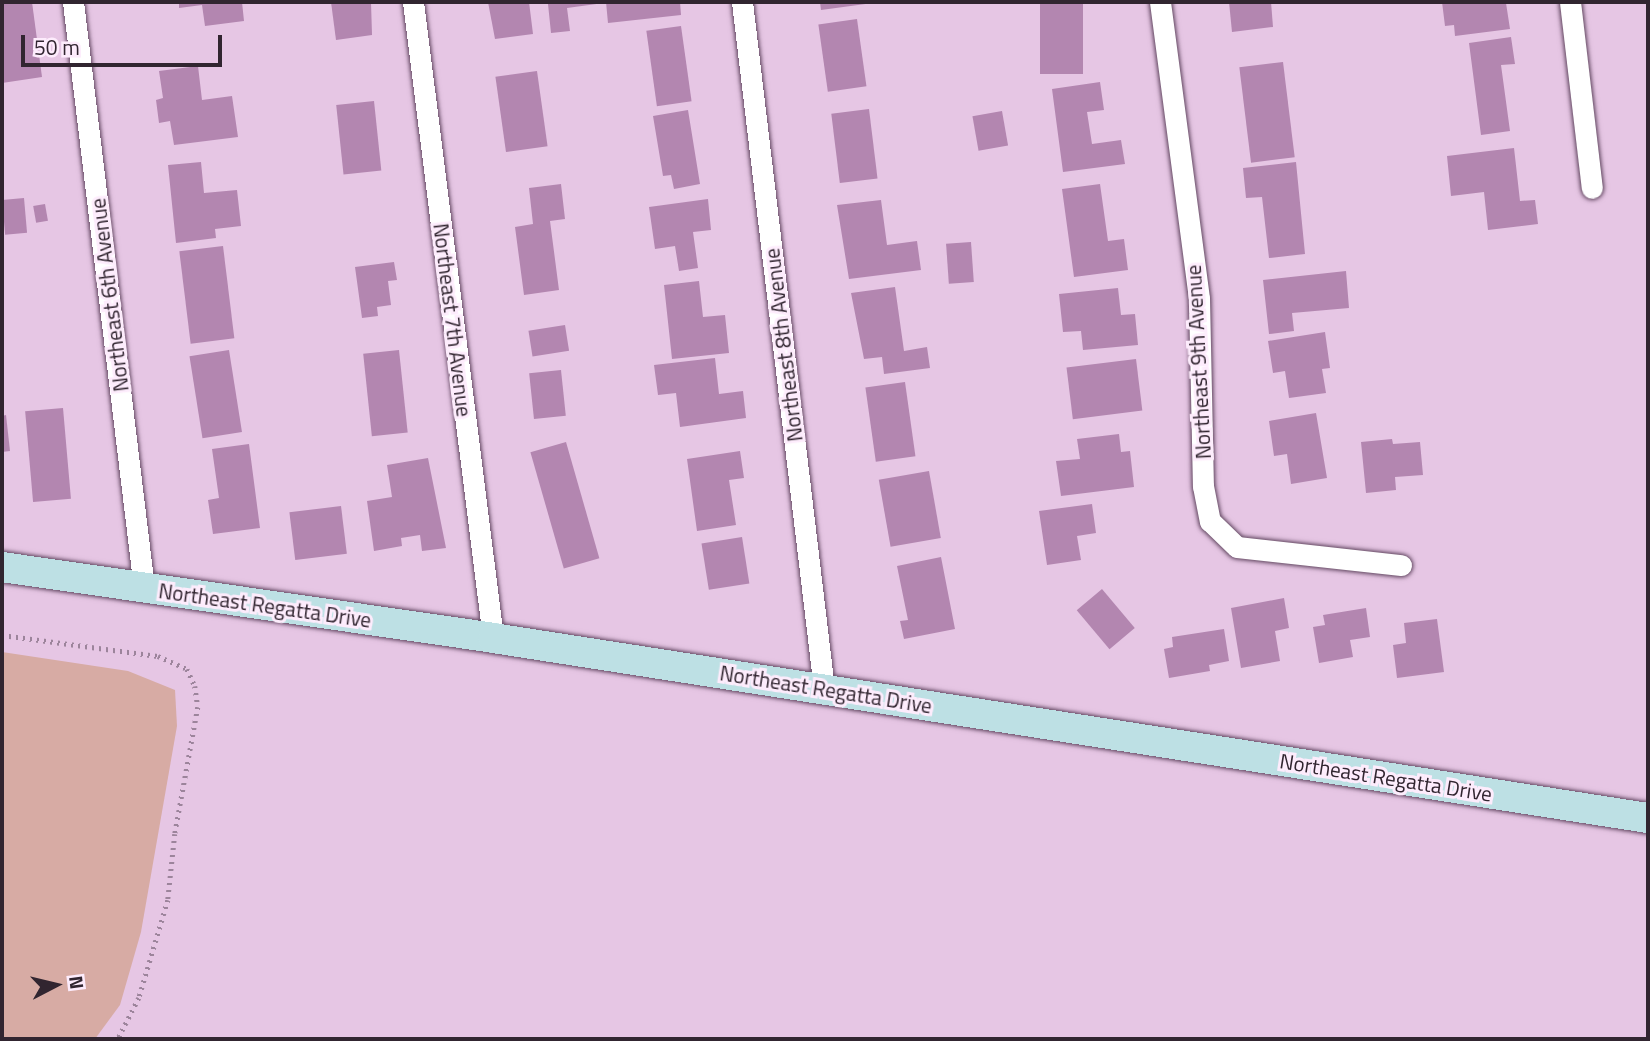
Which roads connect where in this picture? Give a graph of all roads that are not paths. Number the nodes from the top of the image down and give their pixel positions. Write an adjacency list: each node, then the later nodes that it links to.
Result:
1 (73, 2): 9 (street, Northeast 6th Avenue)
2 (413, 2): 10 (street, Northeast 7th Avenue)
3 (742, 2): 11 (street, Northeast 8th Avenue)
4 (1160, 2): 7 (street, Northeast 9th Avenue)
5 (1570, 2): 6 (street)
6 (1592, 188)
7 (1401, 565)
8 (2, 567): 9 (main road, Northeast Regatta Drive)
9 (144, 588): 10 (main road, Northeast Regatta Drive)
10 (494, 638): 11 (main road, Northeast Regatta Drive)
11 (824, 689): 12 (main road, Northeast Regatta Drive)
12 (1648, 818)

